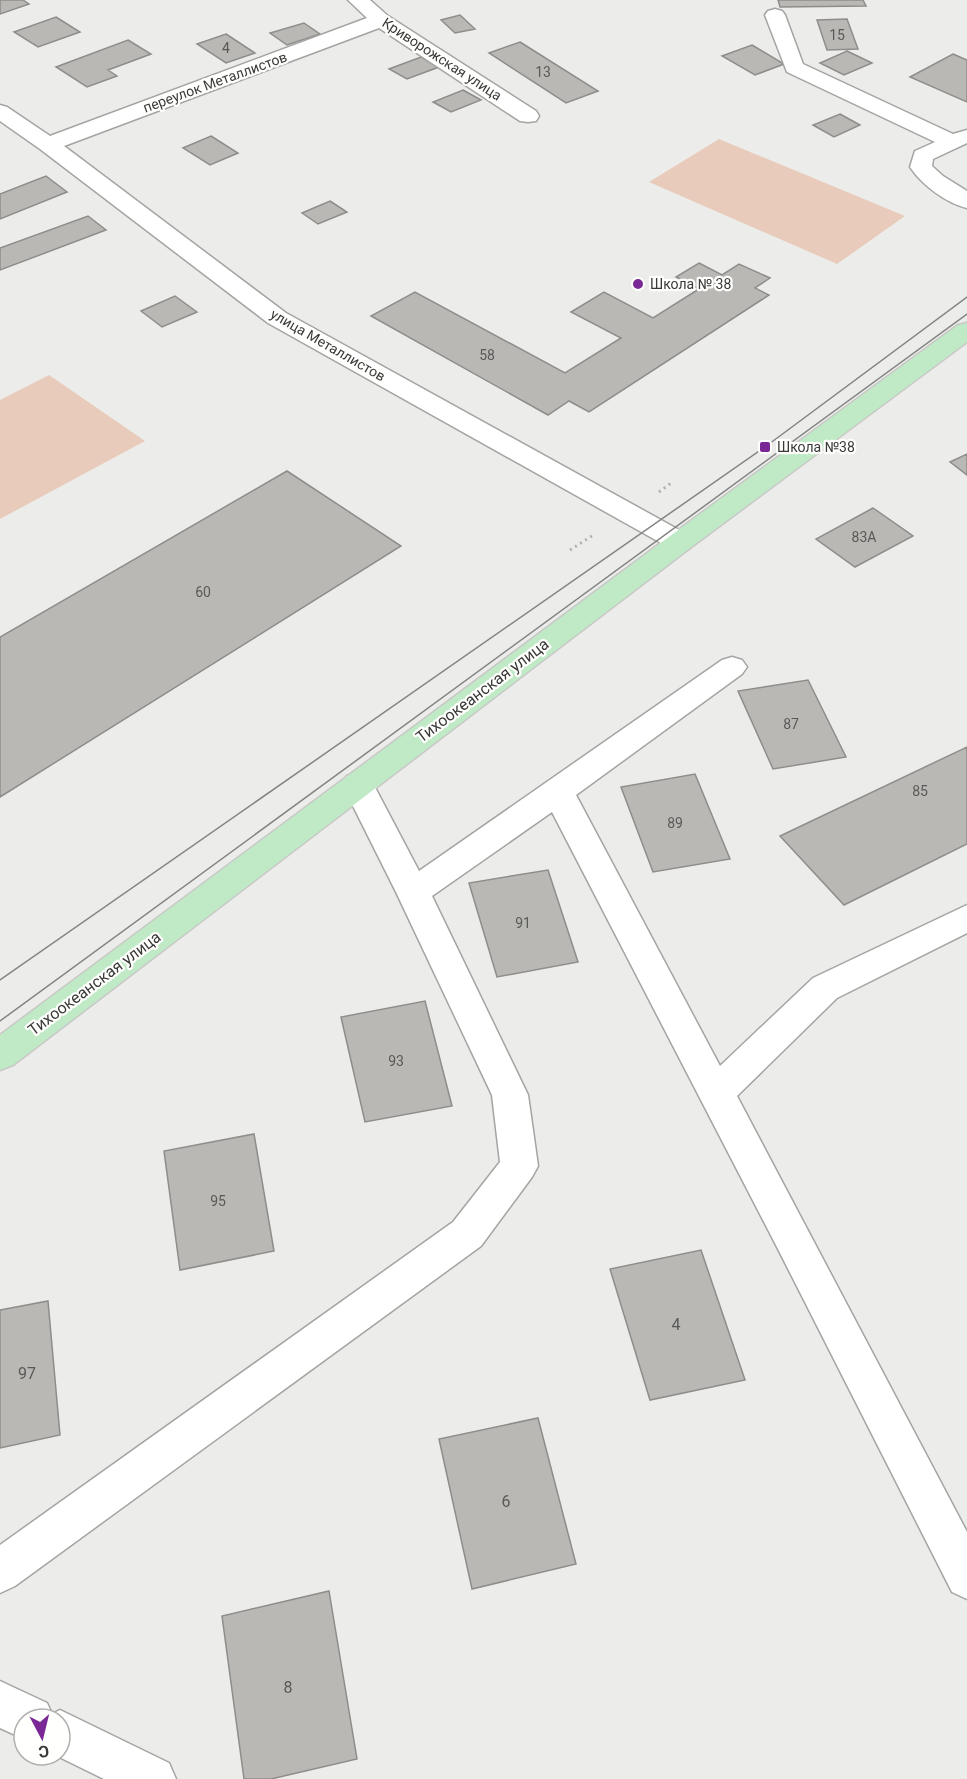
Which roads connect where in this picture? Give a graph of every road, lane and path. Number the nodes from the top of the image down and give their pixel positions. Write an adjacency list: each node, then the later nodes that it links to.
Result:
1 (358, 0): 3 (street, Криворожская улица)
2 (775, 15): 6 (street)
3 (381, 20): 5 (street, Криворожская улица); 7 (street, переулок Металлистов)
4 (0, 111): 7 (street, улица Металлистов)
5 (528, 116)
6 (960, 138): 8 (street)
7 (48, 144): 10 (street, улица Металлистов)
8 (967, 201)
9 (967, 330): 10 (main road, Тихоокеанская улица)
10 (680, 542): 12 (main road, Тихоокеанская улица)
11 (732, 667): 13 (street)
12 (358, 784): 14 (street); 16 (main road, Тихоокеанская улица)
13 (558, 792): 14 (street); 17 (street)
14 (413, 892): 18 (street)
15 (967, 918): 17 (street)
16 (0, 1055)
17 (716, 1093): 19 (street)
18 (0, 1571)
19 (967, 1577)
20 (72, 1739): 21 (street)
21 (153, 1779)

